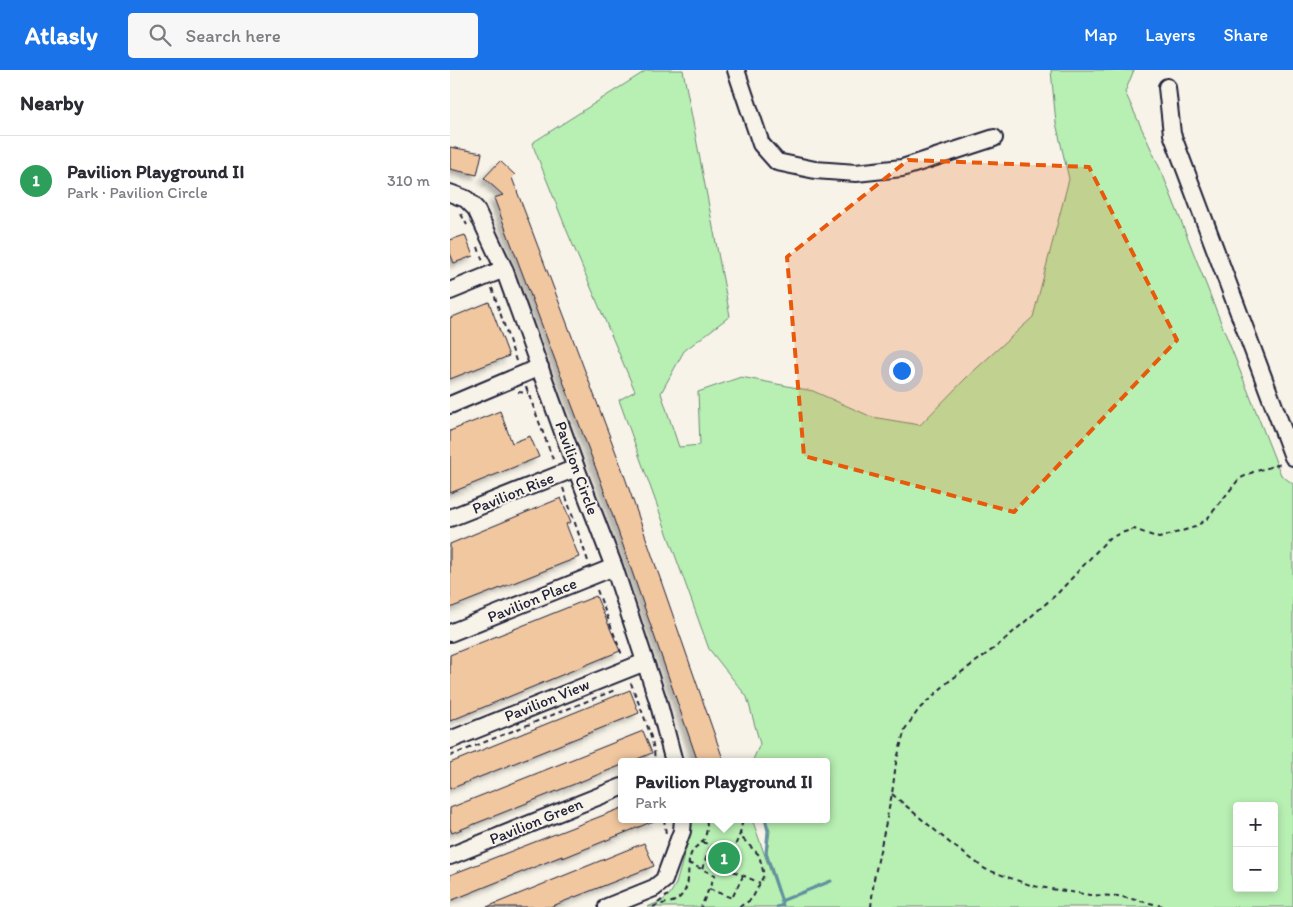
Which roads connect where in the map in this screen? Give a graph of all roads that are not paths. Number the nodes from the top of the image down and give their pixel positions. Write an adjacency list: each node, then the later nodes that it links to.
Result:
1 (736, 70): 3 (street)
2 (1167, 87): 9 (street)
3 (994, 138)
4 (450, 193): 5 (street, Pavilion Circle)
5 (504, 269): 6 (street); 7 (street, Pavilion Circle)
6 (450, 291)
7 (540, 367): 8 (street); 10 (street, Pavilion Circle)
8 (450, 405)
9 (1289, 460)
10 (576, 468): 11 (street, Pavilion Rise); 12 (street, Pavilion Circle)
11 (450, 518)
12 (614, 567): 13 (street, Pavilion Place); 14 (street, Pavilion Circle)
13 (450, 633)
14 (645, 662): 15 (street, Pavilion View); 16 (street, Pavilion Circle)
15 (450, 740)
16 (673, 758)
17 (618, 789): 19 (street, Pavilion Green)
18 (683, 823): 20 (street)
19 (450, 856)
20 (607, 907)

